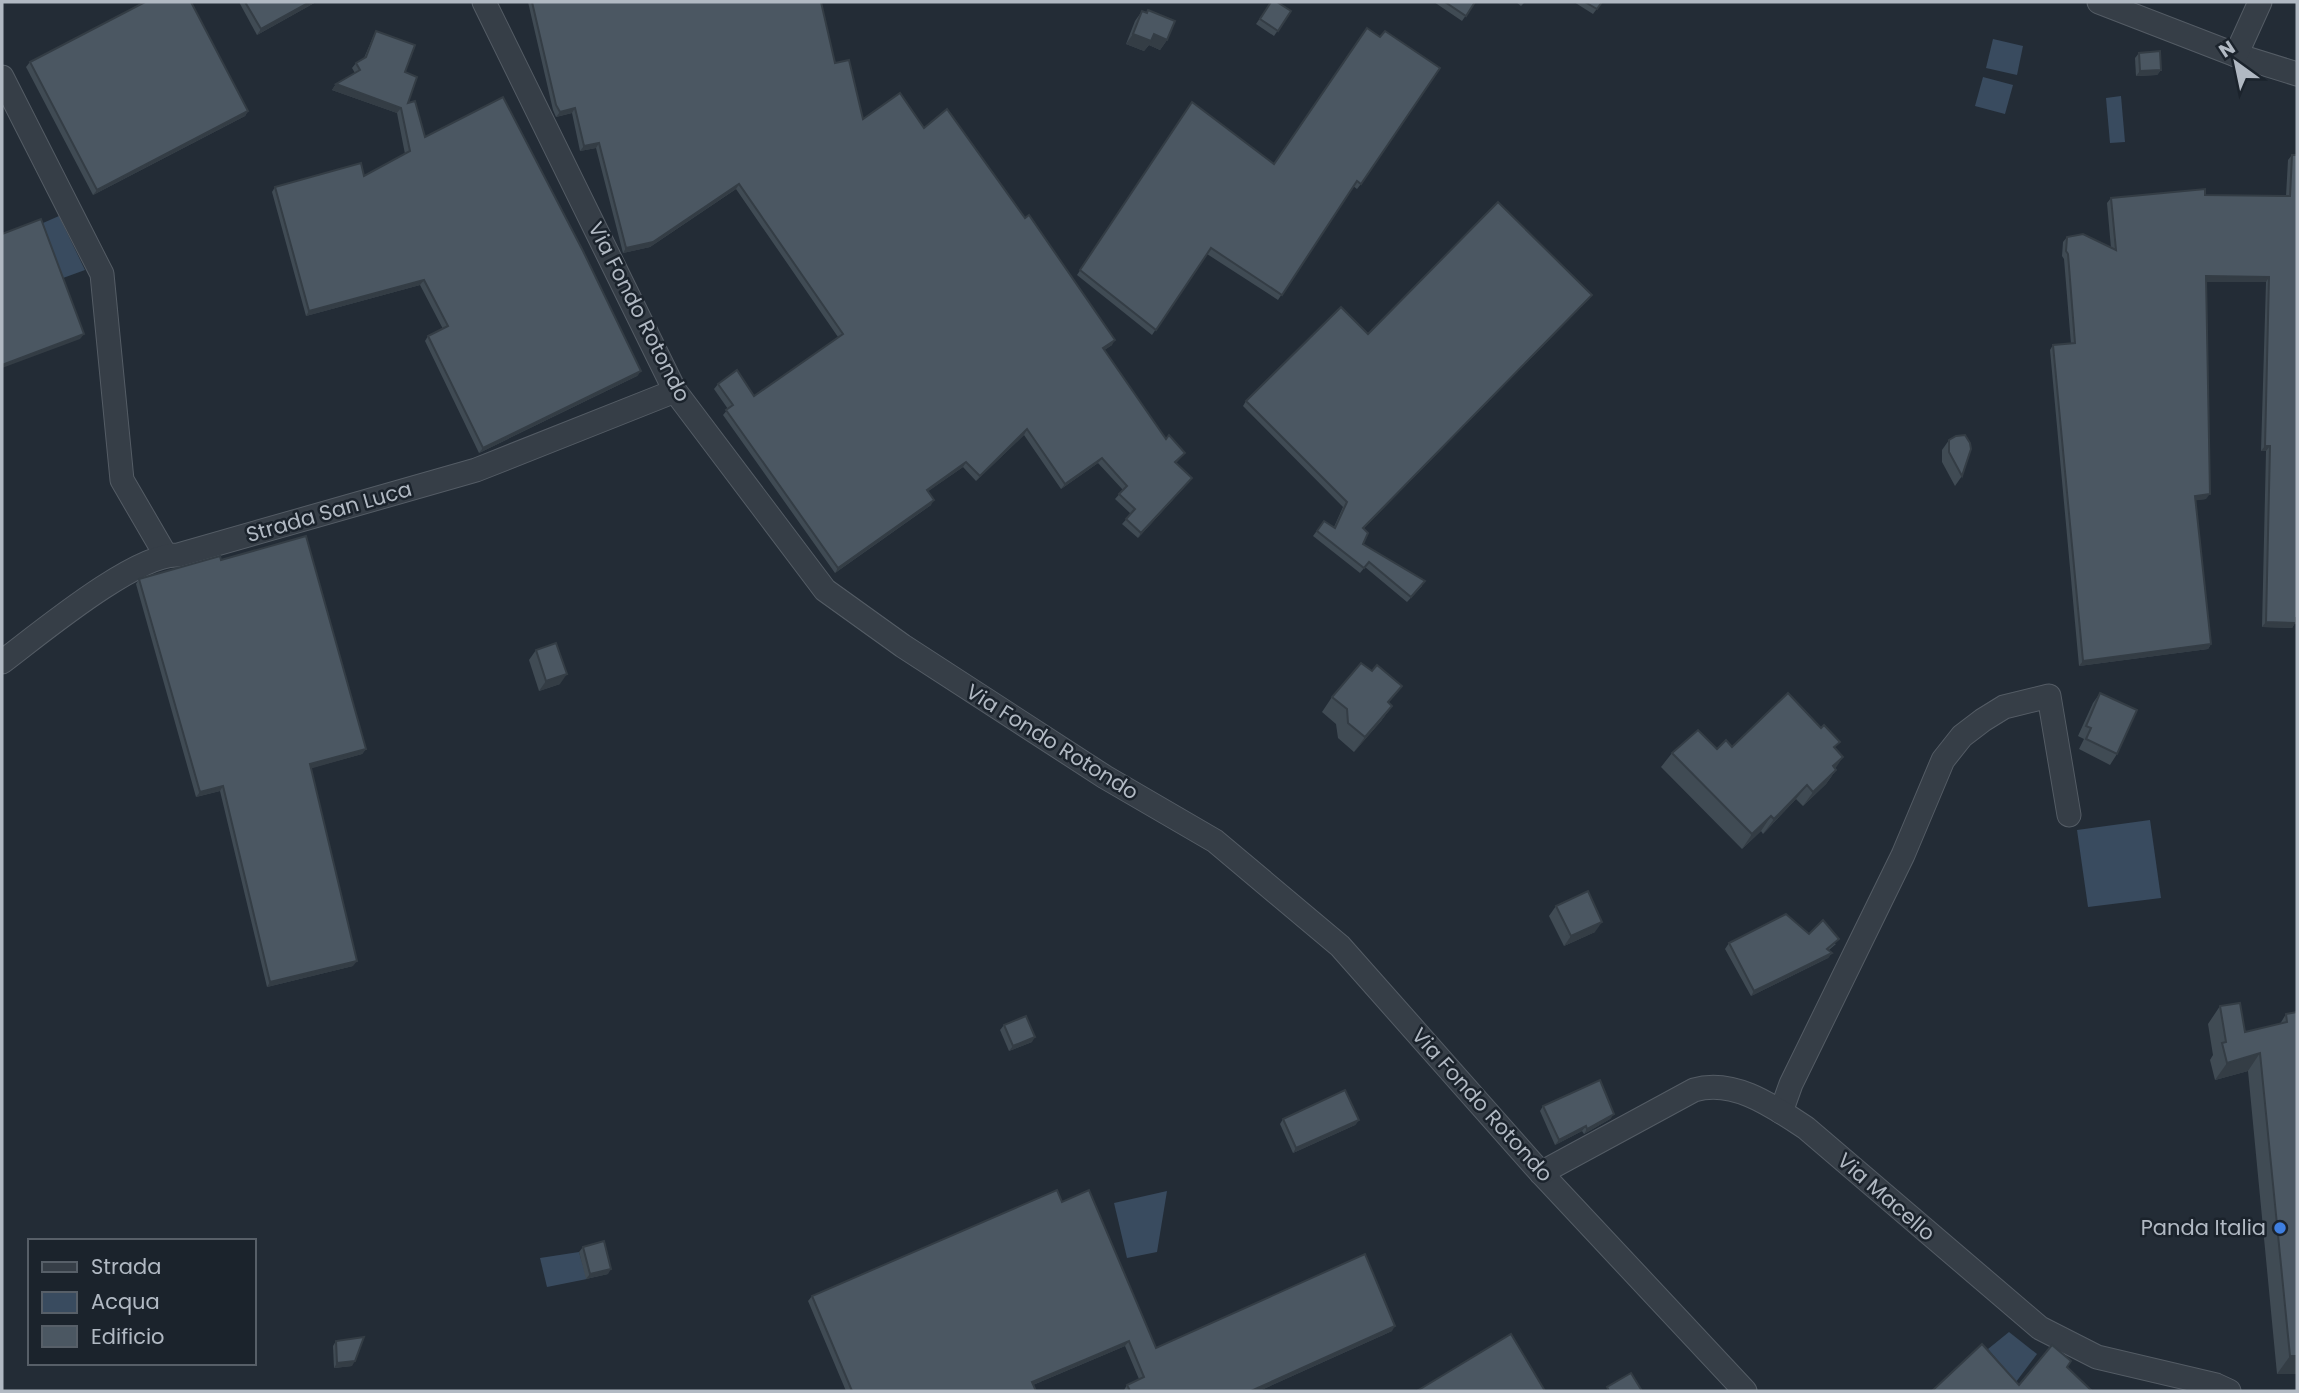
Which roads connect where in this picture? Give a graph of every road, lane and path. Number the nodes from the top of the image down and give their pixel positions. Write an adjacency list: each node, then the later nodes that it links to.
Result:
1 (484, 2): 7 (street, Via Fondo Rotondo)
2 (2099, 2): 4 (street)
3 (2260, 2): 4 (street)
4 (2236, 55): 5 (street)
5 (2297, 74)
6 (2, 77): 8 (street)
7 (675, 391): 8 (street, Strada San Luca); 12 (street, Via Fondo Rotondo)
8 (165, 554): 9 (street, Strada San Luca)
9 (2, 662)
10 (2069, 815): 11 (street)
11 (1781, 1112): 12 (street, Via Macello); 14 (street, Via Macello)
12 (1541, 1173): 13 (street, Via Fondo Rotondo)
13 (1745, 1391)
14 (2229, 1391)

